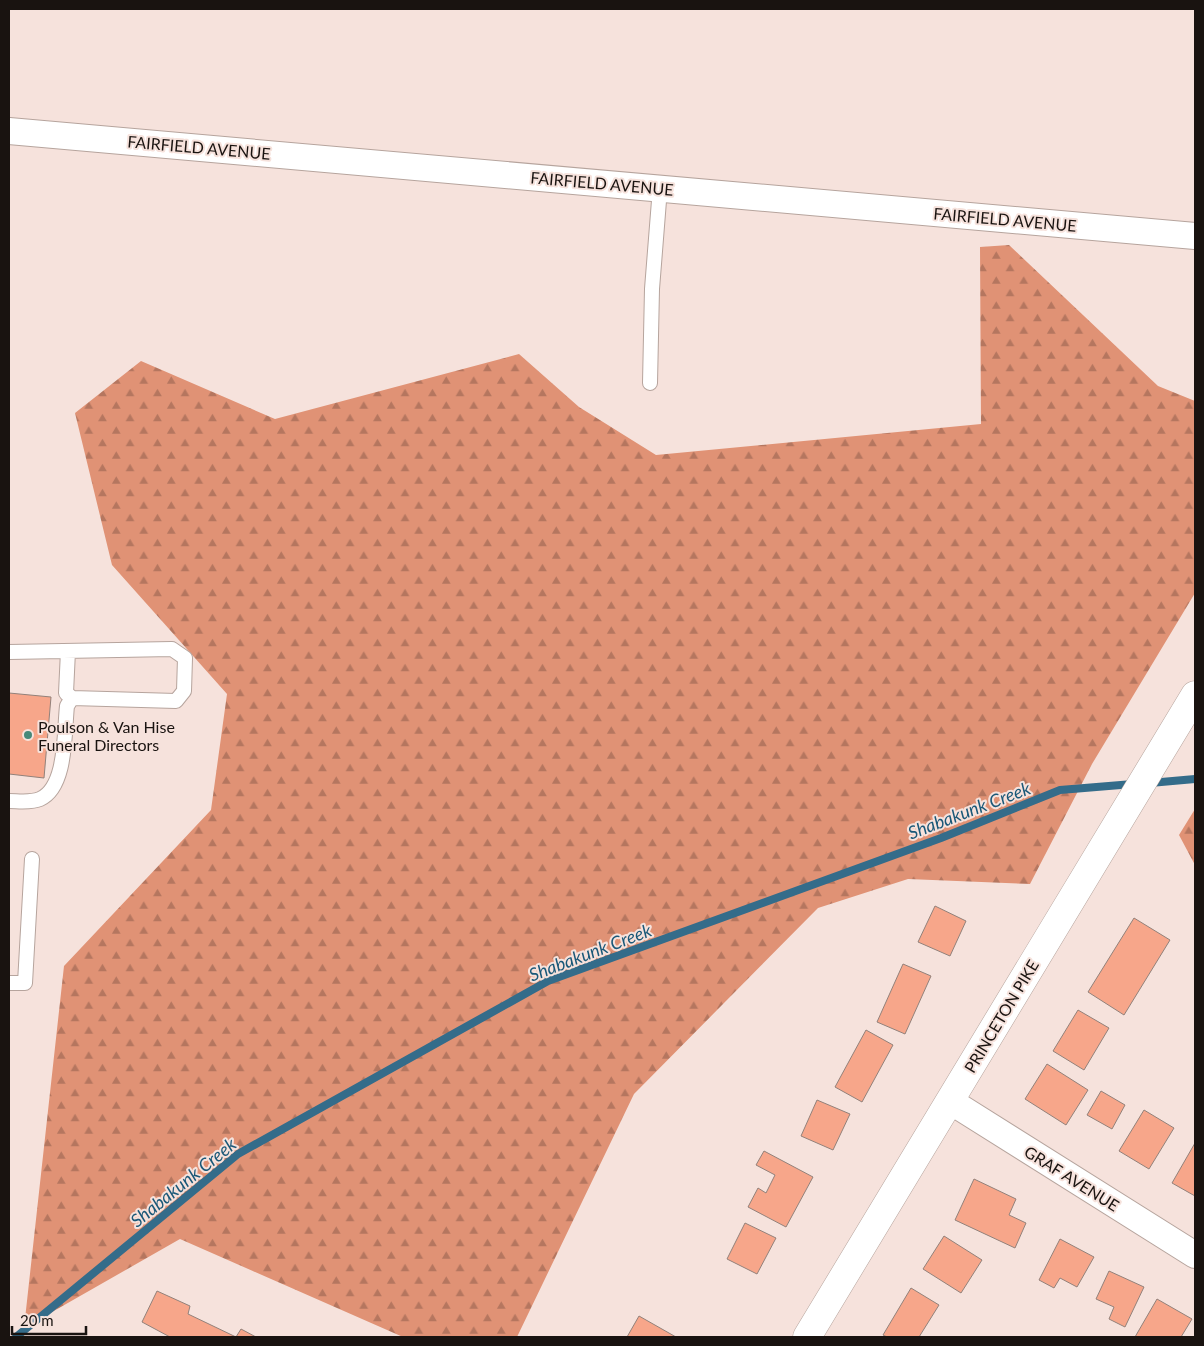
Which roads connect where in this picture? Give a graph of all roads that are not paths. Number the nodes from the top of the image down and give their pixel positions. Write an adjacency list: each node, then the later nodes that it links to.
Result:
1 (9, 131): 2 (street, FAIRFIELD AVENUE)
2 (660, 188): 3 (street, FAIRFIELD AVENUE); 4 (lane)
3 (1195, 236)
4 (650, 384)
5 (68, 651): 6 (lane); 8 (lane); 8 (lane)
6 (9, 652)
7 (1195, 695): 12 (main road, PRINCETON PIKE)
8 (72, 698): 9 (lane)
9 (9, 801)
10 (32, 859): 11 (lane)
11 (9, 983)
12 (950, 1101): 13 (street, GRAF AVENUE); 14 (main road, PRINCETON PIKE)
13 (1195, 1255)
14 (807, 1337)

